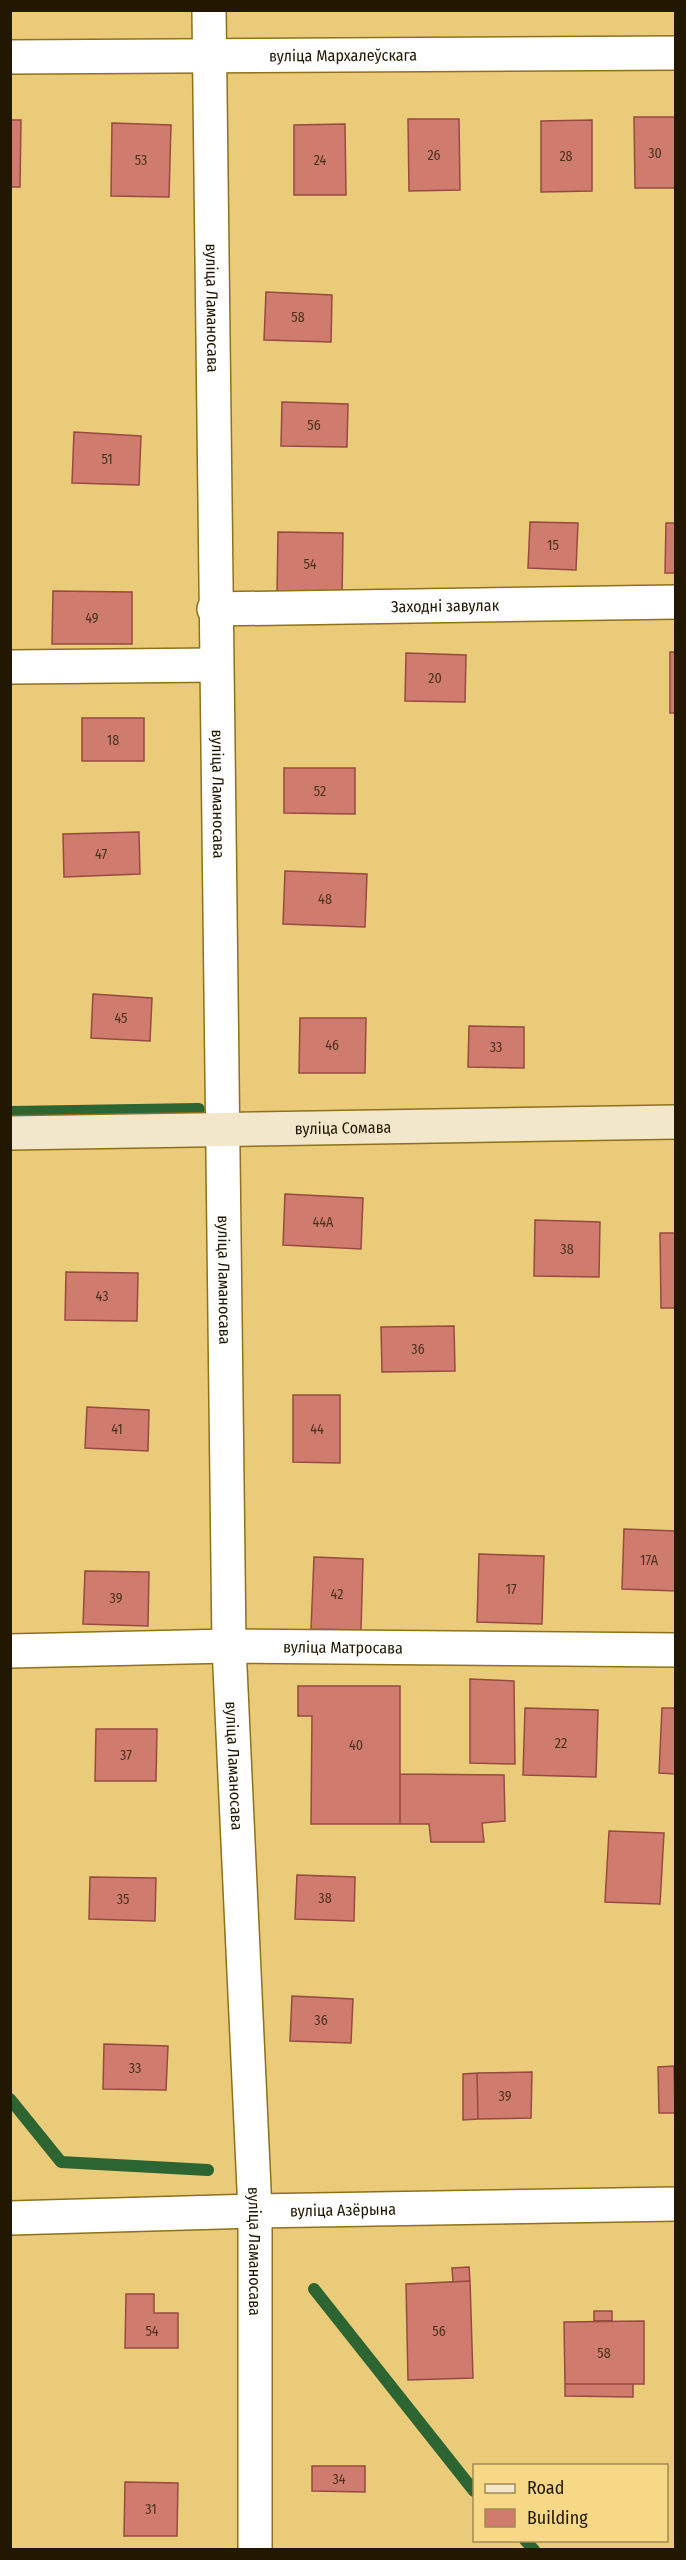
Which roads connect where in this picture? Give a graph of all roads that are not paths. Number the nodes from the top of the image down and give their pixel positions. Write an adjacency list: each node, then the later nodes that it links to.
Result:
1 (209, 10): 3 (street, вуліца Ламаносава)
2 (675, 52): 3 (street, вуліца Мархалеўскага)
3 (210, 55): 4 (street, вуліца Мархалеўскага); 6 (street, вуліца Ламаносава)
4 (10, 57)
5 (675, 602): 6 (street, Заходні завулак)
6 (214, 609): 7 (street, вуліца Ламаносава)
7 (216, 665): 8 (street); 10 (street, вуліца Ламаносава)
8 (10, 667)
9 (675, 1122): 10 (street, вуліца Сомава)
10 (221, 1130): 11 (street, вуліца Сомава); 12 (street, вуліца Ламаносава)
11 (10, 1133)
12 (229, 1647): 13 (street, вуліца Матросава); 14 (street, вуліца Матросава); 16 (street, вуліца Ламаносава)
13 (675, 1650)
14 (10, 1651)
15 (675, 2204): 16 (street, вуліца Азёрына)
16 (255, 2211): 17 (street, вуліца Азёрына); 18 (street, вуліца Ламаносава)
17 (10, 2218)
18 (255, 2550)

